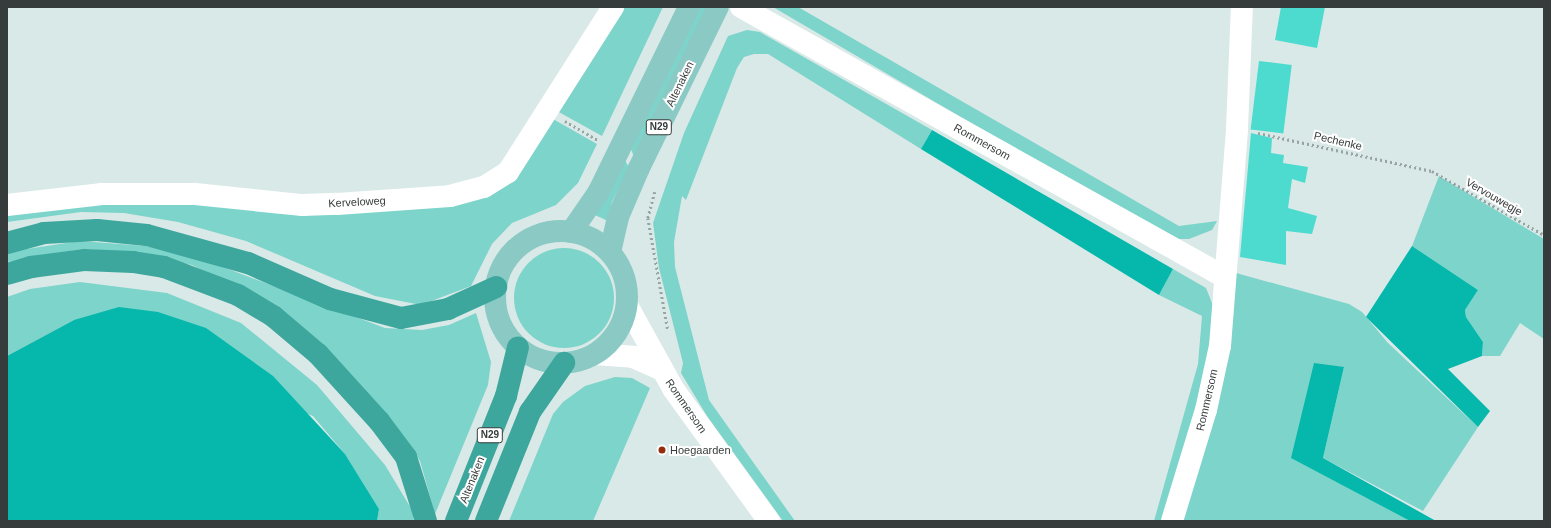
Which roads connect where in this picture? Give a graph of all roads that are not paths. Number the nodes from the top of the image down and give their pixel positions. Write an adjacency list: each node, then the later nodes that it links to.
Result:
1 (613, 7): 6 (street, Kerveloweg)
2 (689, 7): 7 (main road, N29)
3 (718, 7): 9 (main road, Altenaken / N29)
4 (741, 7): 11 (street, Rommersom)
5 (1242, 7): 11 (street, Rommersom)
6 (7, 205)
7 (571, 232): 9 (main road); 12 (main road)
8 (7, 243): 12 (highway)
9 (610, 252): 13 (main road)
10 (7, 274): 18 (highway)
11 (1223, 276): 22 (street, Rommersom)
12 (496, 287): 14 (main road)
13 (627, 304): 15 (main road); 17 (street, Rommersom)
14 (518, 347): 16 (main road); 19 (highway, Altenaken / N29)
15 (594, 354): 16 (main road); 17 (street, Rommersom)
16 (564, 363): 20 (highway, N29)
17 (660, 369): 21 (street, Rommersom)
18 (426, 521)
19 (456, 521)
20 (486, 521)
21 (769, 521)
22 (1172, 521)

